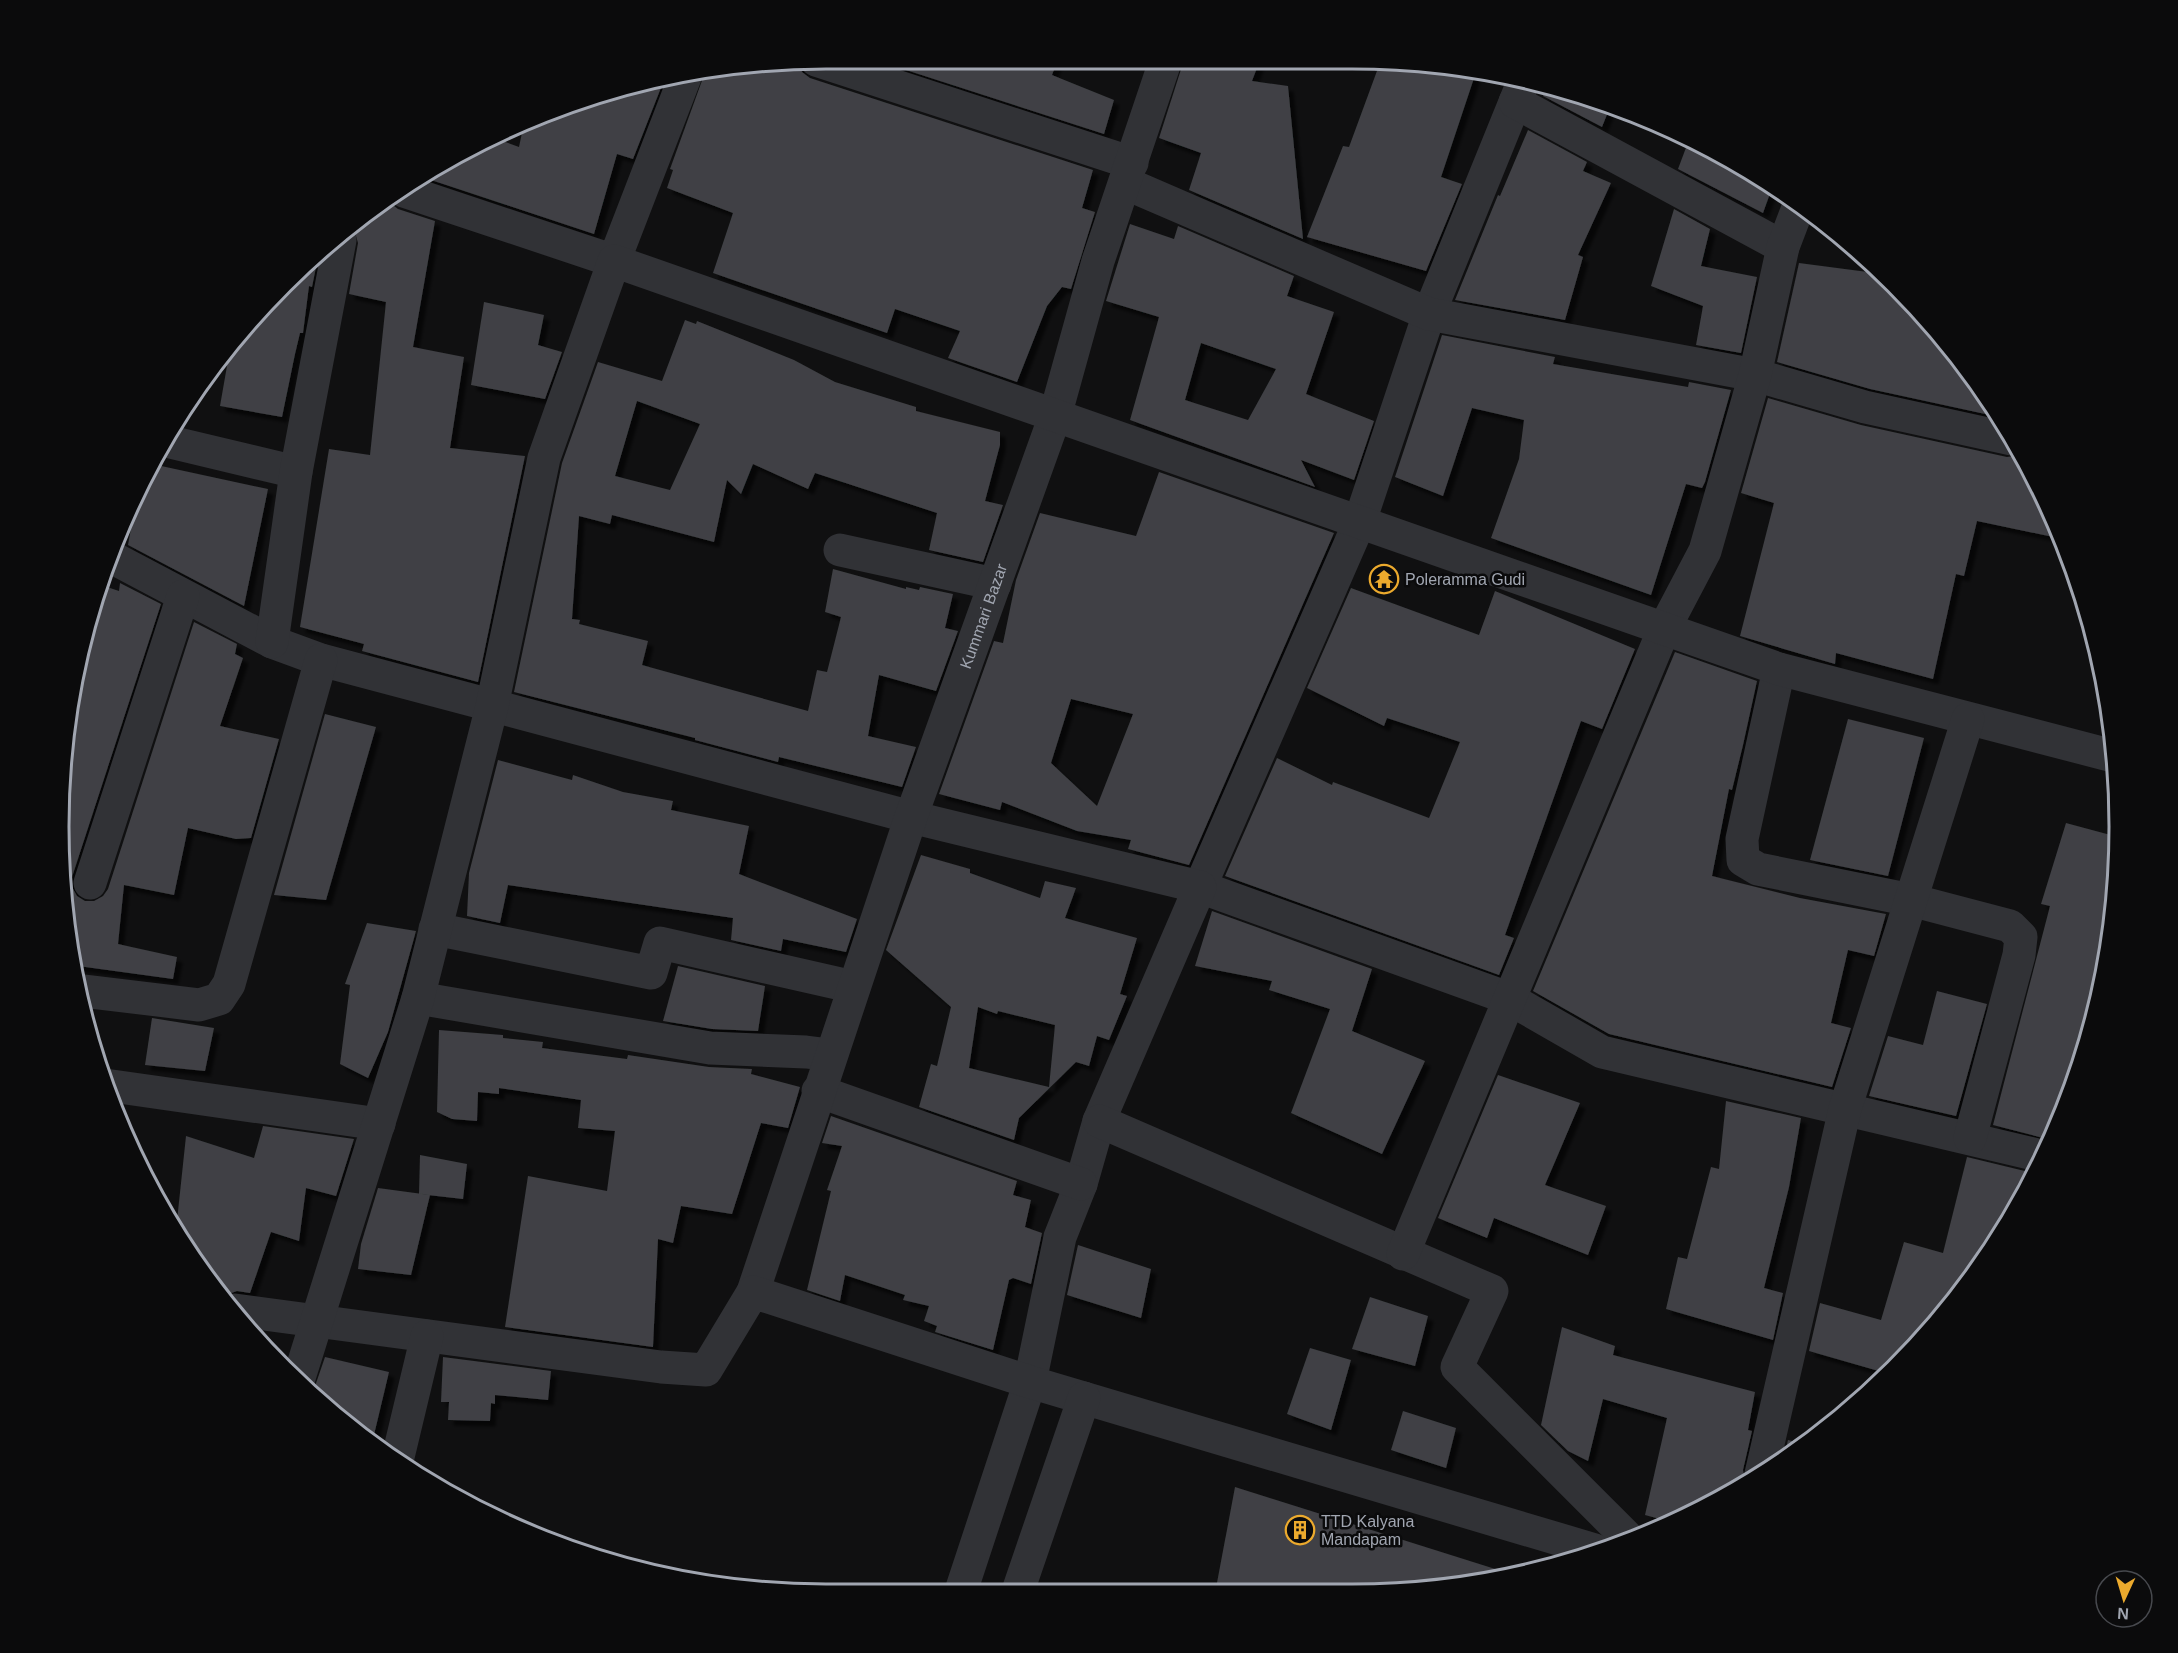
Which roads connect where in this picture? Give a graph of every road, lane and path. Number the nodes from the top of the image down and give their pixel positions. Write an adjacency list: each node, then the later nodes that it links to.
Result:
1 (841, 69): 5 (street)
2 (1163, 69): 5 (street, Kummari Bazar)
3 (683, 83): 10 (street)
4 (1520, 91): 8 (street); 11 (street)
5 (1128, 173): 11 (street); 13 (street, Kummari Bazar)
6 (411, 193): 10 (street)
7 (1796, 214): 8 (street)
8 (1783, 247): 12 (street)
9 (339, 248): 16 (street)
10 (614, 261): 13 (street); 26 (street)
11 (1429, 314): 12 (street); 17 (street)
12 (1755, 375): 14 (street); 22 (street)
13 (1055, 416): 17 (street); 20 (street, Kummari Bazar)
14 (2001, 437)
15 (173, 443): 16 (street)
16 (296, 472): 23 (street)
17 (1360, 520): 22 (street); 31 (street)
18 (840, 550): 20 (street)
19 (118, 561): 21 (street)
20 (995, 584): 29 (street, Kummari Bazar)
21 (183, 596): 23 (street); 30 (street)
22 (1664, 629): 25 (street); 37 (street)
23 (272, 642): 24 (street)
24 (321, 660): 26 (street); 35 (street)
25 (1779, 669): 27 (street); 32 (street)
26 (492, 706): 29 (street); 33 (street)
27 (1968, 719): 28 (street); 32 (street)
28 (2105, 754)
29 (911, 817): 31 (street); 34 (street, Kummari Bazar)
30 (90, 884)
31 (1200, 887): 37 (street); 42 (street)
32 (1911, 900): 41 (street); 44 (street)
33 (435, 930): 34 (street); 36 (street)
34 (854, 987): 38 (street, Kummari Bazar)
35 (88, 992)
36 (417, 998): 38 (street); 43 (street)
37 (1508, 998): 41 (street); 47 (street)
38 (830, 1055): 40 (street, Kummari Bazar)
39 (116, 1088): 43 (street)
40 (818, 1091): 46 (street); 48 (street, Kummari Bazar)
41 (1845, 1109): 44 (street); 56 (street)
42 (1099, 1121): 46 (street); 47 (street)
43 (379, 1124): 50 (street)
44 (1970, 1138): 45 (street)
45 (2034, 1154)
46 (1081, 1184): 53 (street)
47 (1403, 1254): 57 (street)
48 (753, 1292): 51 (street, Kummari Bazar); 53 (street)
49 (245, 1311): 50 (street)
50 (315, 1321): 51 (street); 52 (street)
51 (427, 1336): 55 (street)
52 (301, 1371)
53 (1030, 1382): 54 (street); 59 (street)
54 (1084, 1398): 58 (street); 60 (street)
55 (399, 1451)
56 (1764, 1461)
57 (1623, 1533)
58 (1585, 1547)
59 (963, 1584)
60 (1020, 1584)

